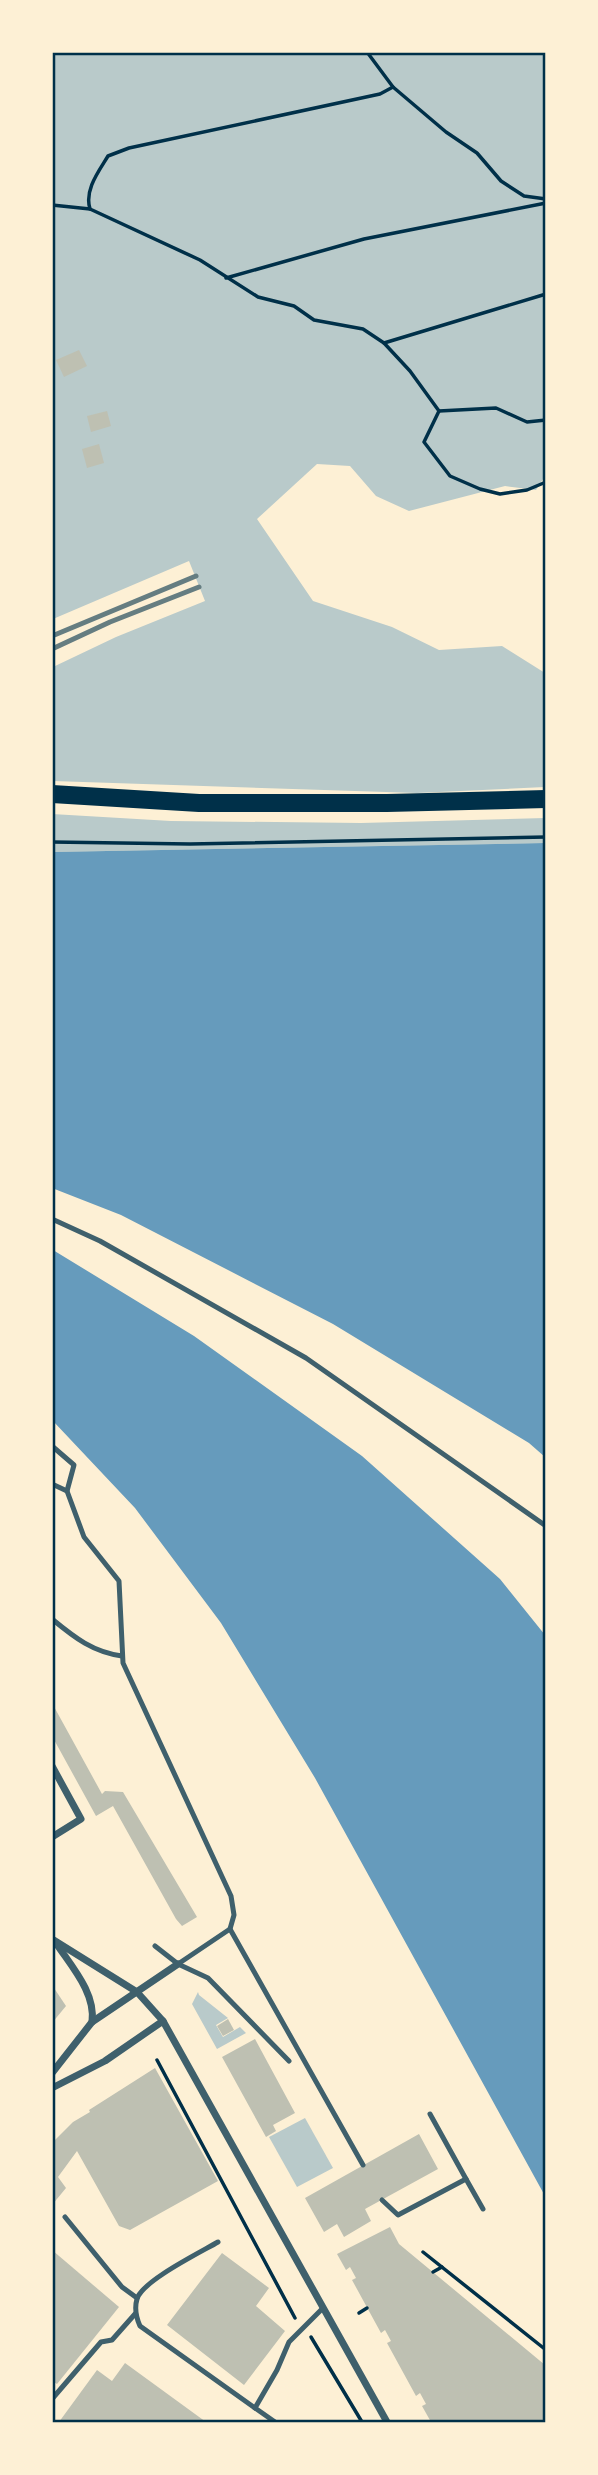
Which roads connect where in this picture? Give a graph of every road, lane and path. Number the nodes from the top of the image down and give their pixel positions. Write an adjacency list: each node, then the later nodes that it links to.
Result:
1 (367, 52): 2 (path)
2 (393, 88): 3 (path); 5 (path)
3 (545, 201): 6 (path)
4 (52, 205): 5 (path)
5 (90, 209): 6 (path)
6 (226, 278): 8 (path)
7 (545, 294): 8 (path)
8 (384, 343): 9 (path)
9 (439, 411): 10 (path); 11 (path)
10 (545, 420)
11 (545, 482)
12 (52, 794): 13 (main road)
13 (545, 799)
14 (545, 837): 15 (path)
15 (52, 842)
16 (52, 1219): 20 (lane)
17 (52, 1446): 19 (lane)
18 (52, 1484): 19 (lane)
19 (67, 1491): 22 (lane)
20 (545, 1526)
21 (52, 1619): 22 (lane)
22 (122, 1656): 25 (lane)
23 (52, 1766): 24 (street)
24 (52, 1837)
25 (230, 1930): 28 (lane); 37 (lane)
26 (53, 1939): 29 (street); 31 (street)
27 (155, 1947): 28 (lane)
28 (178, 1964): 29 (street); 33 (lane)
29 (137, 1992): 30 (street); 31 (street)
30 (163, 2021): 35 (street); 48 (street)
31 (92, 2022): 34 (street)
32 (157, 2060): 51 (path)
33 (289, 2061)
34 (52, 2073)
35 (52, 2088)
36 (429, 2114): 38 (lane)
37 (363, 2165)
38 (466, 2179): 39 (lane); 40 (lane)
39 (382, 2200)
40 (483, 2209)
41 (65, 2217): 46 (lane)
42 (218, 2242): 46 (lane)
43 (423, 2252): 44 (path)
44 (442, 2267): 45 (path); 52 (path)
45 (433, 2272)
46 (137, 2298): 50 (lane)
47 (367, 2308): 49 (path)
48 (322, 2309): 51 (lane); 57 (street)
49 (359, 2313)
50 (135, 2314): 53 (lane); 54 (lane)
51 (305, 2326): 54 (lane); 56 (path)
52 (545, 2350)
53 (52, 2399)
54 (255, 2408): 55 (lane)
55 (275, 2423)
56 (362, 2423)
57 (387, 2423)

